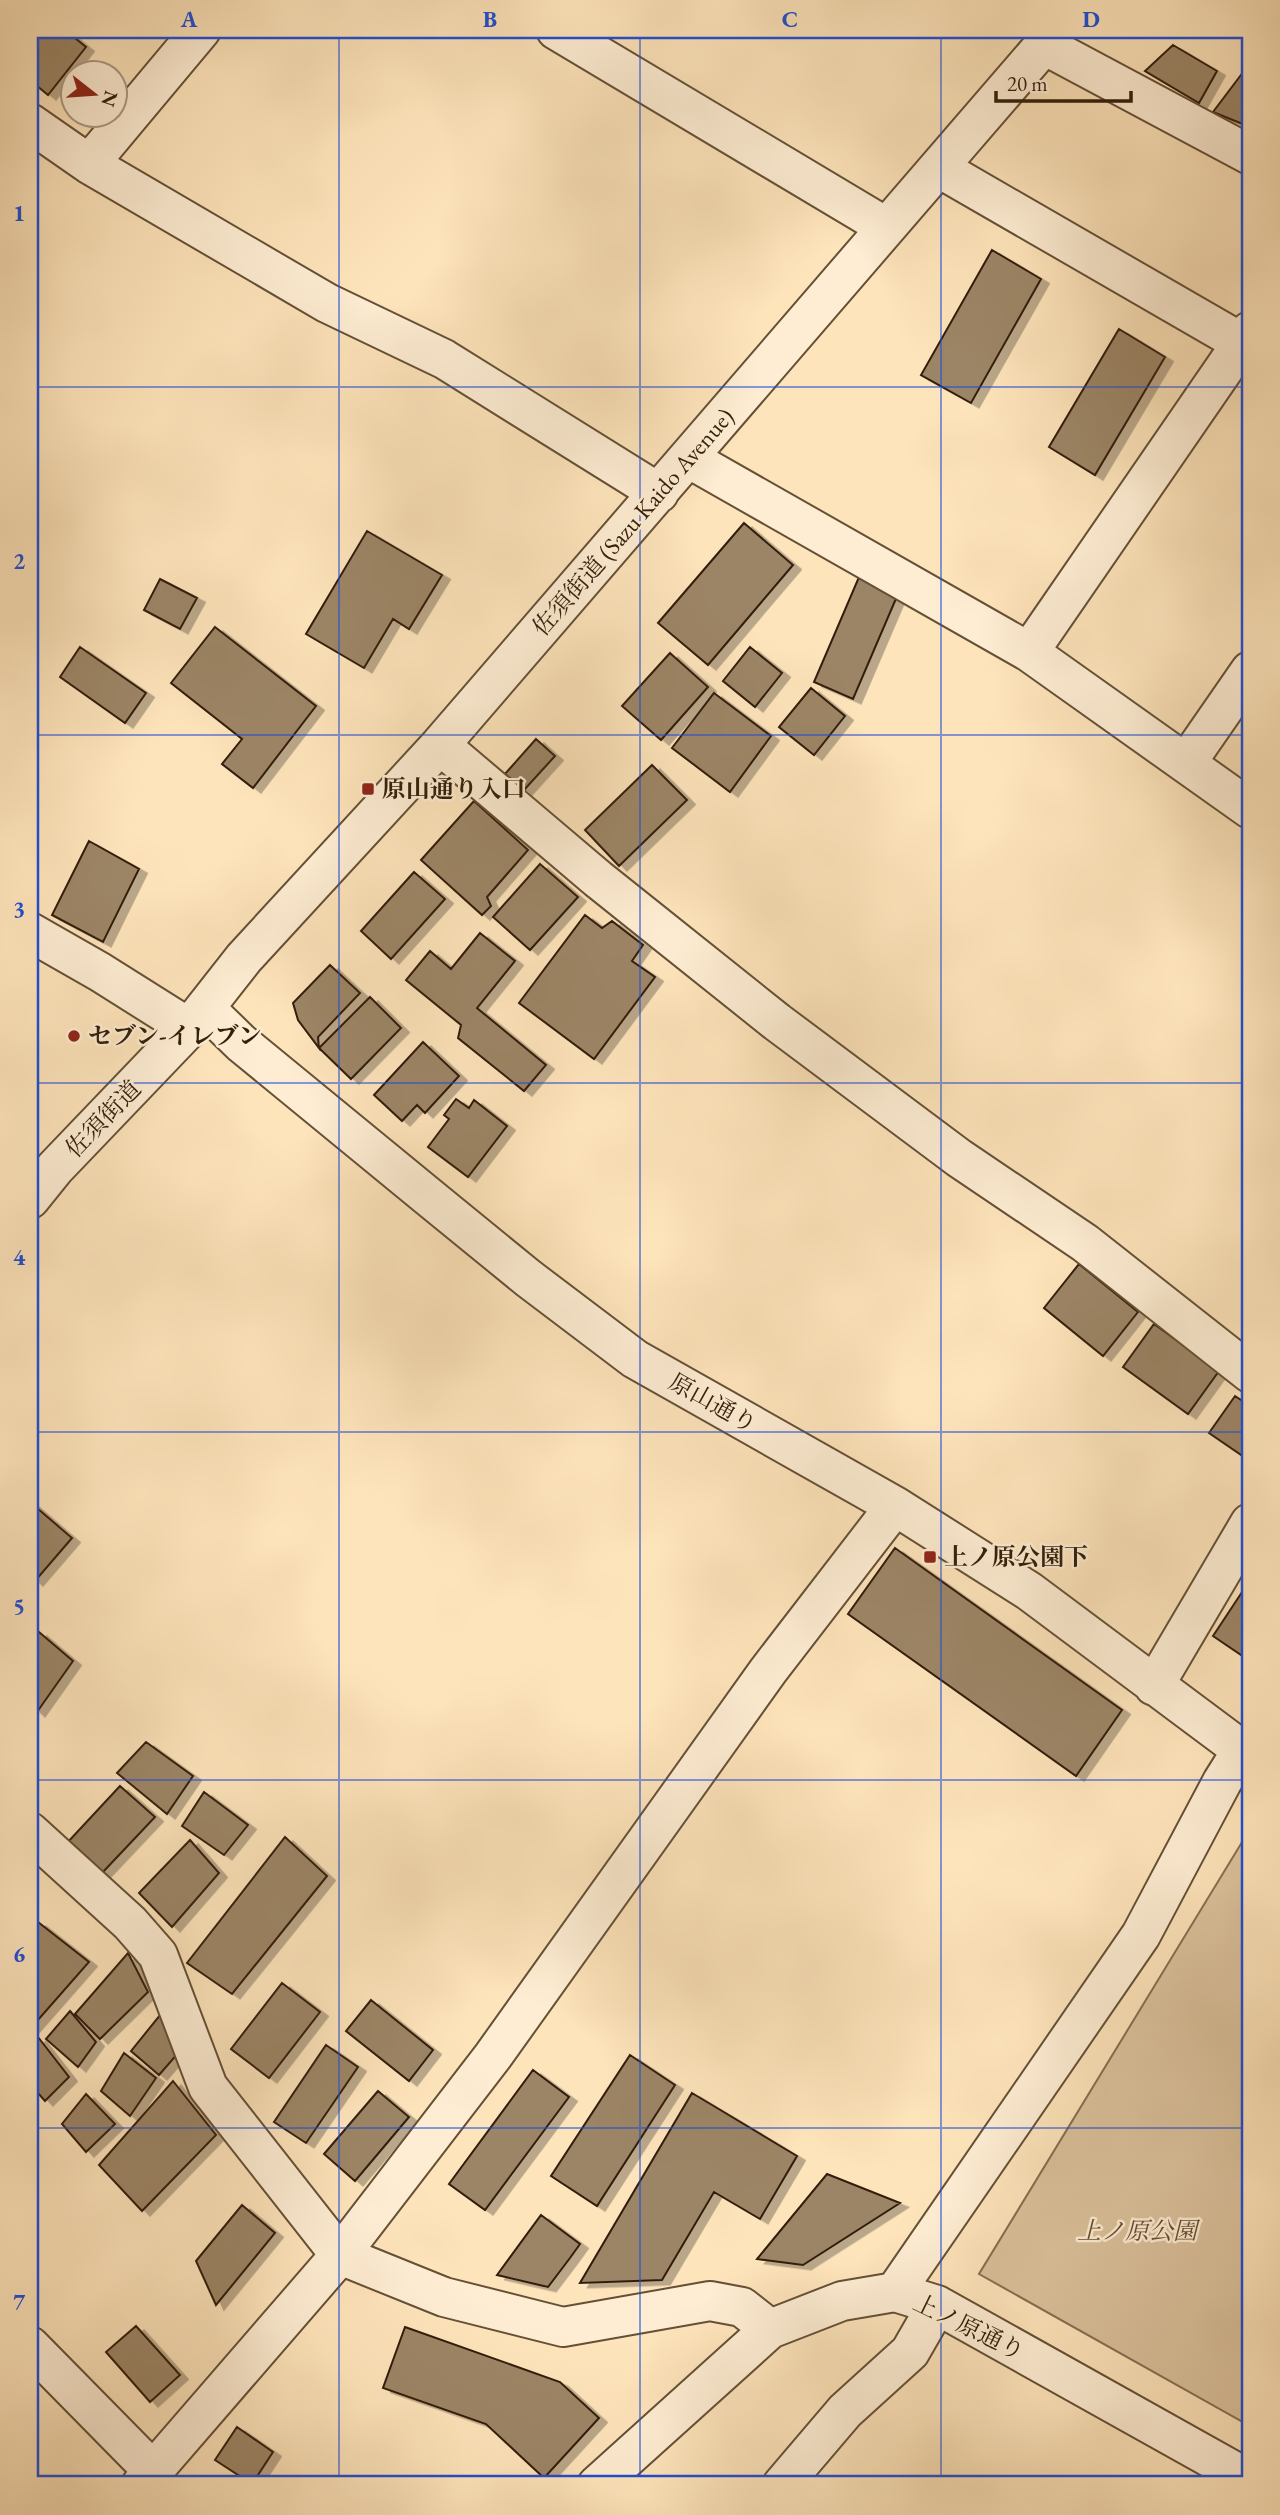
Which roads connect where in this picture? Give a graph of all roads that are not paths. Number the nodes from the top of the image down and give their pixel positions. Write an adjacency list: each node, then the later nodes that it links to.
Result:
1 (201, 30): 6 (street)
2 (556, 30): 8 (street)
3 (1051, 38): 5 (street); 7 (street, 佐須街道 (Sazu Kaido Avenue))
4 (30, 122): 6 (street)
5 (1250, 155)
6 (89, 164): 11 (street)
7 (939, 168): 8 (street, 佐須街道 (Sazu Kaido Avenue)); 9 (street)
8 (886, 228): 10 (street, 佐須街道 (Sazu Kaido Avenue))
9 (1246, 337): 12 (street)
10 (688, 458): 11 (street, 佐須街道 (Sazu Kaido Avenue)); 12 (street)
11 (659, 492): 14 (street, 佐須街道 (Sazu Kaido Avenue))
12 (1029, 652): 15 (street)
13 (1250, 671): 15 (street)
14 (440, 745): 18 (street, 佐須街道 (Sazu Kaido Avenue)); 20 (street)
15 (1187, 762): 16 (street)
16 (1250, 809)
17 (30, 932): 18 (street, 原山通り)
18 (197, 1018): 19 (street, 佐須街道); 21 (street, 原山通り)
19 (30, 1199)
20 (1250, 1373)
21 (895, 1506): 23 (street, 原山通り); 26 (street)
22 (1250, 1523): 23 (street)
23 (1154, 1686): 24 (street, 原山通り)
24 (1246, 1753): 27 (street)
25 (30, 1832): 26 (street)
26 (340, 2255): 29 (street); 31 (street)
27 (895, 2292): 28 (street, 上ノ原通り); 29 (street, 上ノ原通り)
28 (937, 2305): 32 (street, 上ノ原通り); 34 (street)
29 (770, 2329): 33 (street, 上ノ原通り)
30 (30, 2346): 31 (street)
31 (147, 2478)
32 (1250, 2480)
33 (597, 2485)
34 (782, 2485)

